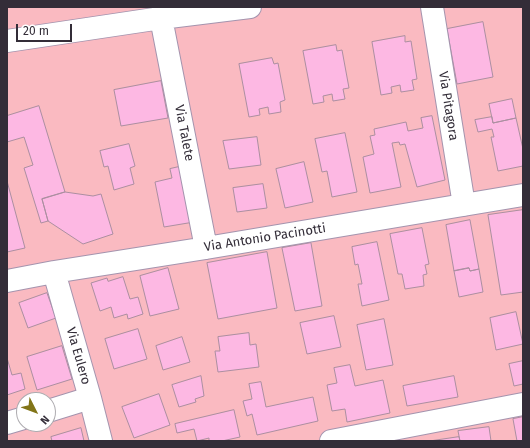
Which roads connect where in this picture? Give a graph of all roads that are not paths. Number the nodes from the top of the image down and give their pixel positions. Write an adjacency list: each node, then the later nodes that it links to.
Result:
1 (250, 7): 3 (street)
2 (432, 7): 6 (street, Via Pitagora)
3 (161, 18): 4 (street); 7 (street, Via Talete)
4 (7, 41)
5 (523, 195): 6 (street, Via Antonio Pacinotti)
6 (464, 205): 7 (street, Via Antonio Pacinotti)
7 (206, 248): 8 (street, Via Antonio Pacinotti)
8 (54, 272): 9 (street, Via Antonio Pacinotti); 10 (street, Via Eulero)
9 (7, 281)
10 (90, 398): 12 (street); 13 (street, Via Eulero)
11 (523, 404): 14 (street)
12 (56, 409)
13 (101, 441)
14 (331, 441)

